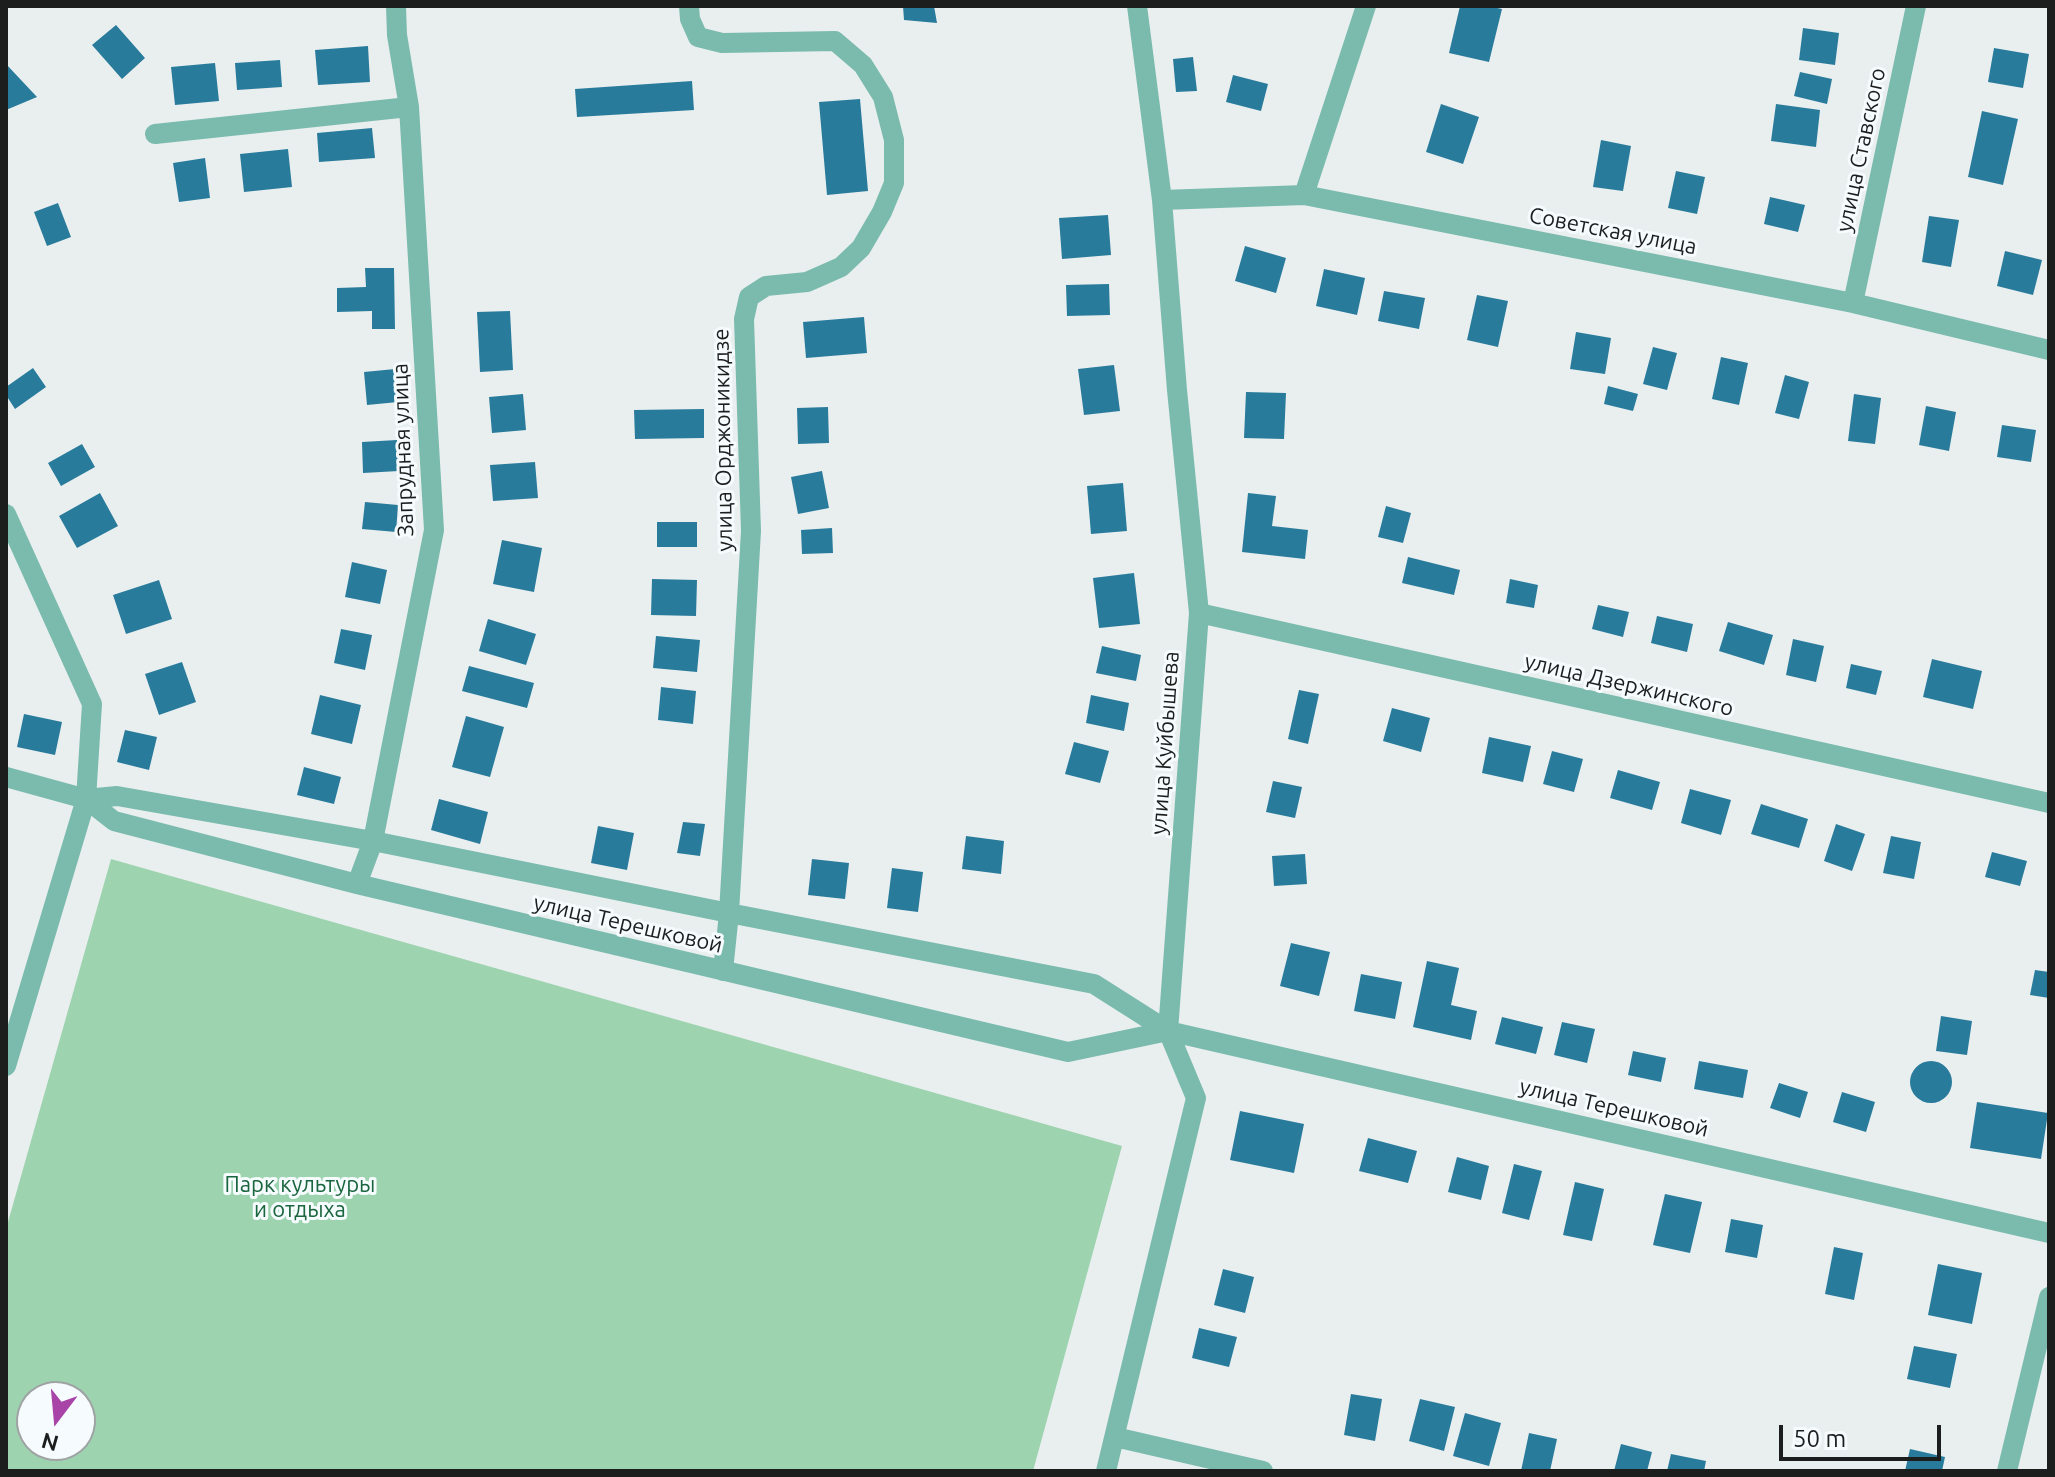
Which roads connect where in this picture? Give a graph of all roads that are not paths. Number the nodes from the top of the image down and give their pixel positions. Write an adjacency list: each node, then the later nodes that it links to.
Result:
1 (396, 6): 6 (street, Запрудная улица)
2 (689, 6): 19 (street, улица Орджоникидзе)
3 (1137, 6): 9 (street, улица Куйбышева)
4 (1366, 6): 8 (street)
5 (1916, 6): 10 (street, улица Ставского)
6 (409, 107): 7 (street); 17 (street, Запрудная улица)
7 (155, 134)
8 (1304, 195): 9 (street, Советская улица); 10 (street, Советская улица)
9 (1162, 200): 13 (street, улица Куйбышева)
10 (1853, 303): 11 (street, Советская улица)
11 (2049, 350)
12 (6, 514): 15 (street)
13 (1199, 613): 16 (street, улица Дзержинского); 21 (street, улица Куйбышева)
14 (6, 777): 15 (street, улица Терешковой)
15 (86, 799): 17 (street, улица Терешковой); 18 (street, улица Терешковой); 22 (street)
16 (2049, 803)
17 (373, 841): 18 (street, Запрудная улица); 19 (street, улица Терешковой)
18 (357, 884): 20 (street, улица Терешковой)
19 (729, 913): 20 (street, улица Орджоникидзе); 21 (street, улица Терешковой)
20 (723, 971): 21 (street, улица Терешковой)
21 (1168, 1031): 23 (street, улица Терешковой); 25 (street, улица Куйбышева)
22 (6, 1066)
23 (2049, 1233)
24 (2049, 1297): 28 (street)
25 (1115, 1437): 26 (street, улица Куйбышева); 27 (street)
26 (1106, 1471)
27 (1263, 1471)
28 (2007, 1471)

